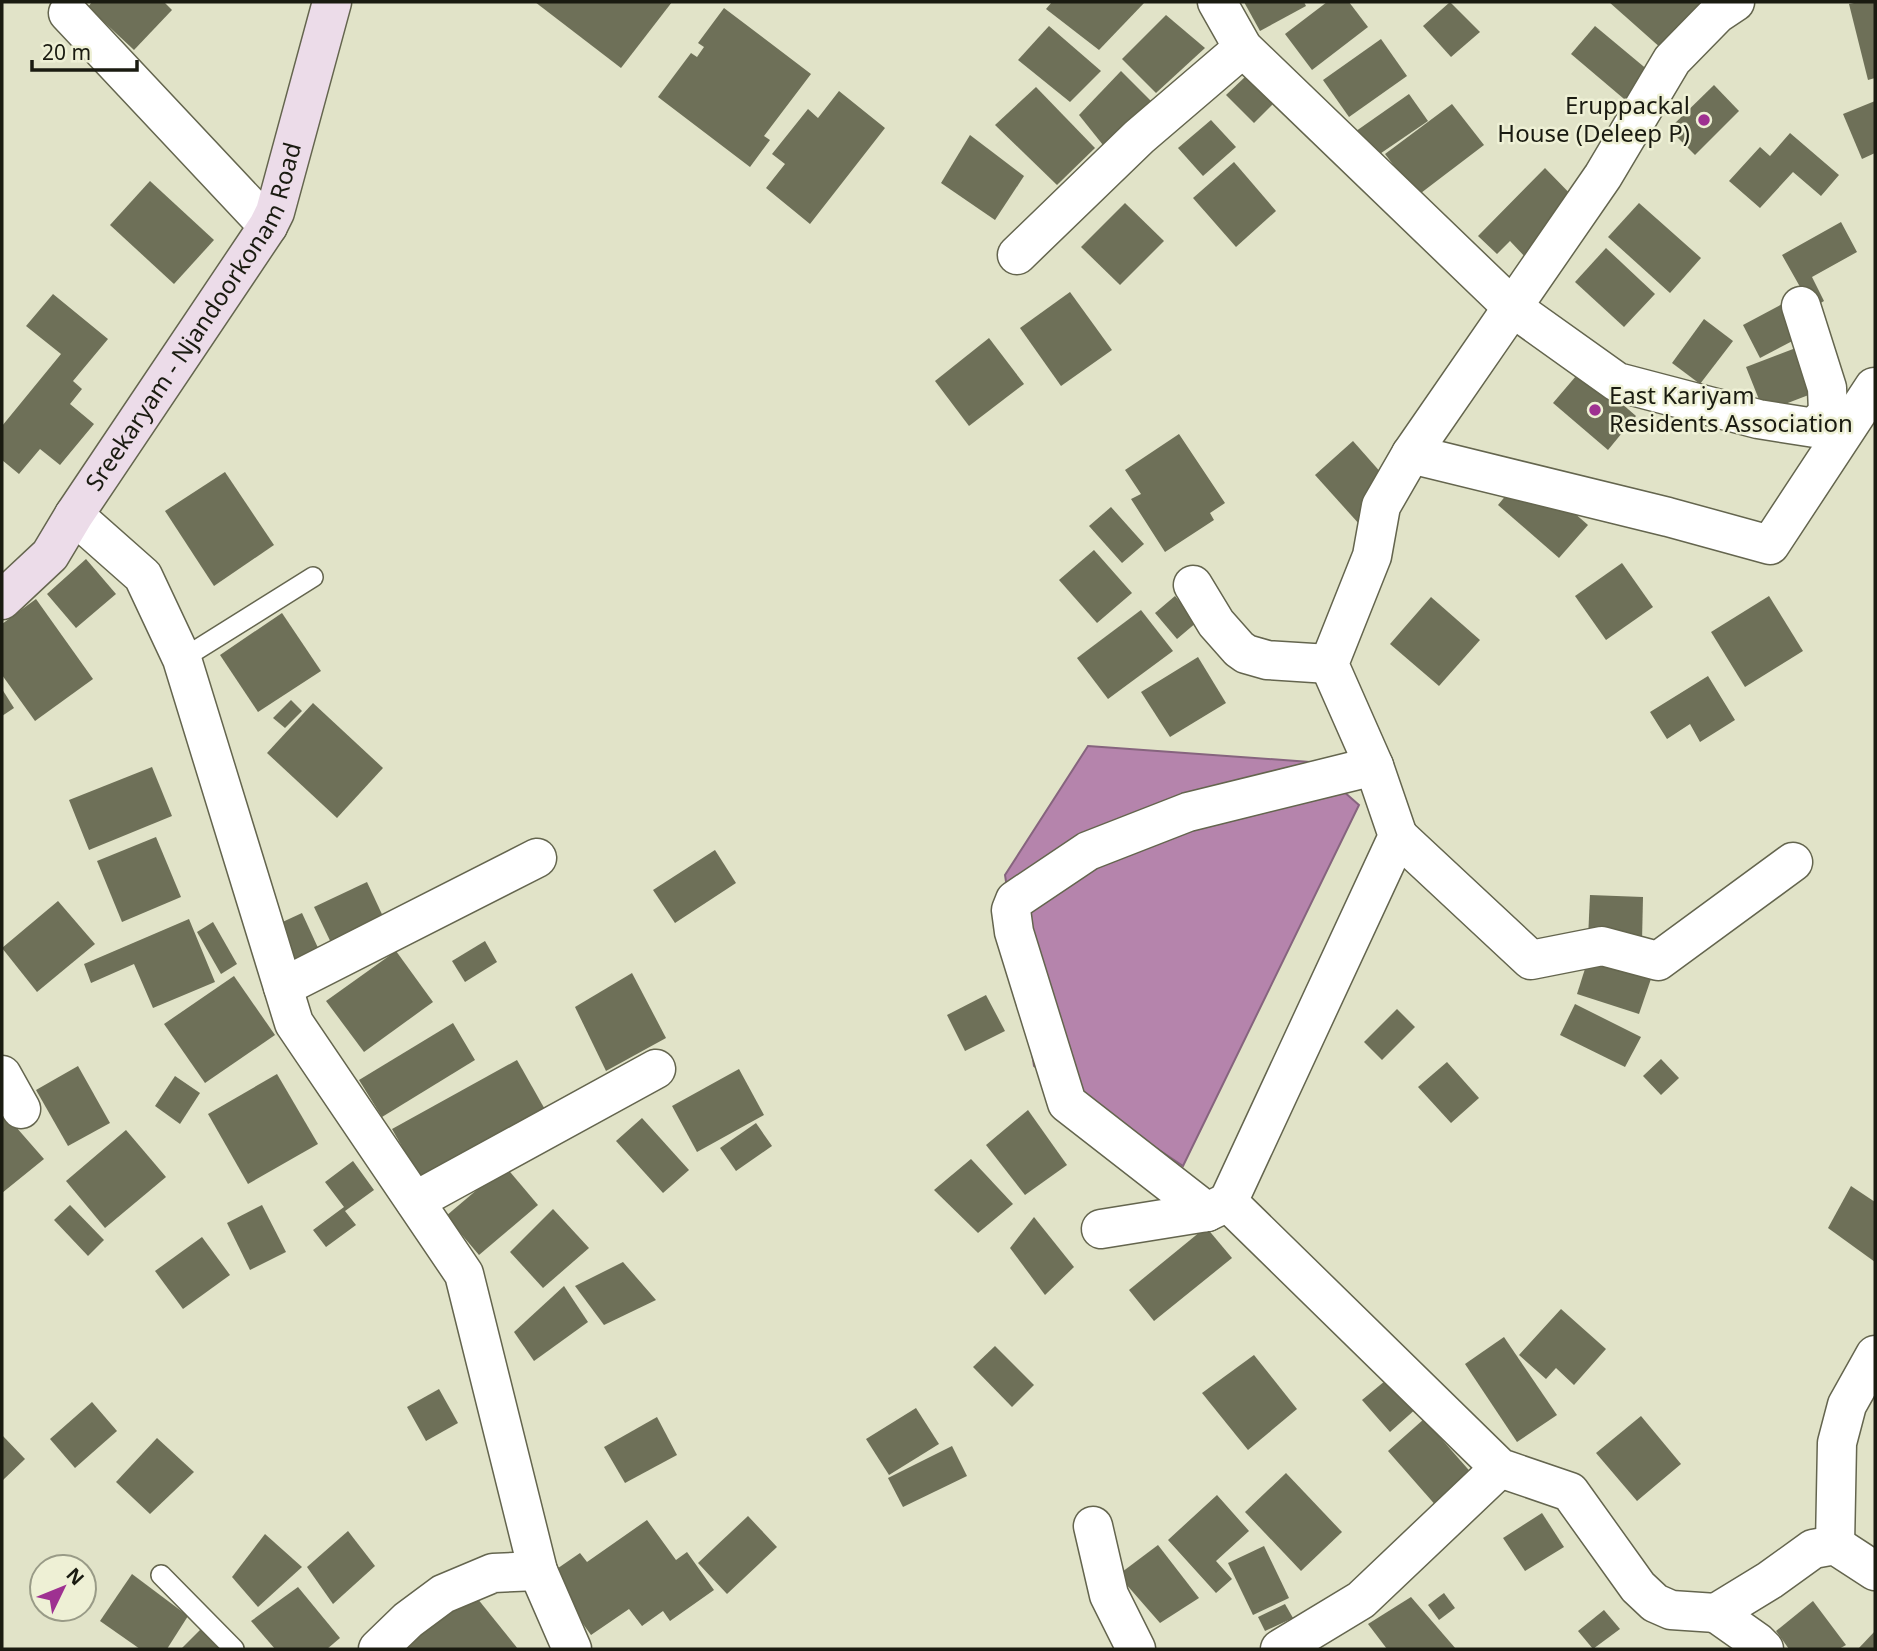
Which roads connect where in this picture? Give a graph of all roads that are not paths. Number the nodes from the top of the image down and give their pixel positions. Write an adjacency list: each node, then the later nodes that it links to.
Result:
1 (332, 2): 6 (main road, Sreekaryam - Njandoorkonam Road)
2 (1735, 2): 9 (street)
3 (1215, 3): 5 (street)
4 (68, 13): 6 (street)
5 (1243, 48): 7 (street); 9 (street)
6 (268, 226): 12 (main road, Sreekaryam - Njandoorkonam Road)
7 (1017, 255)
8 (1801, 306): 9 (street)
9 (1512, 307): 11 (street)
10 (1874, 387): 11 (street)
11 (1411, 454): 17 (street)
12 (74, 514): 15 (main road, Sreekaryam - Njandoorkonam Road); 16 (street)
13 (313, 577): 16 (lane)
14 (1193, 585): 17 (street)
15 (2, 600)
16 (181, 659): 22 (street)
17 (1329, 664): 18 (street)
18 (1374, 766): 19 (street); 27 (street)
19 (1398, 836): 21 (street); 27 (street)
20 (537, 858): 22 (street)
21 (1793, 862)
22 (283, 987): 26 (street)
23 (656, 1069): 26 (street)
24 (2, 1075): 25 (street)
25 (21, 1109)
26 (415, 1201): 33 (street)
27 (1217, 1207): 28 (street); 30 (street)
28 (1101, 1229)
29 (1875, 1356): 32 (street)
30 (1500, 1468): 36 (street); 41 (street)
31 (1093, 1526): 40 (street)
32 (1835, 1545): 34 (street); 36 (street)
33 (538, 1571): 38 (street); 39 (street)
34 (1875, 1571)
35 (161, 1575): 37 (lane)
36 (1716, 1613): 42 (street)
37 (234, 1649)
38 (378, 1649)
39 (572, 1649)
40 (1136, 1649)
41 (1280, 1649)
42 (1764, 1649)

